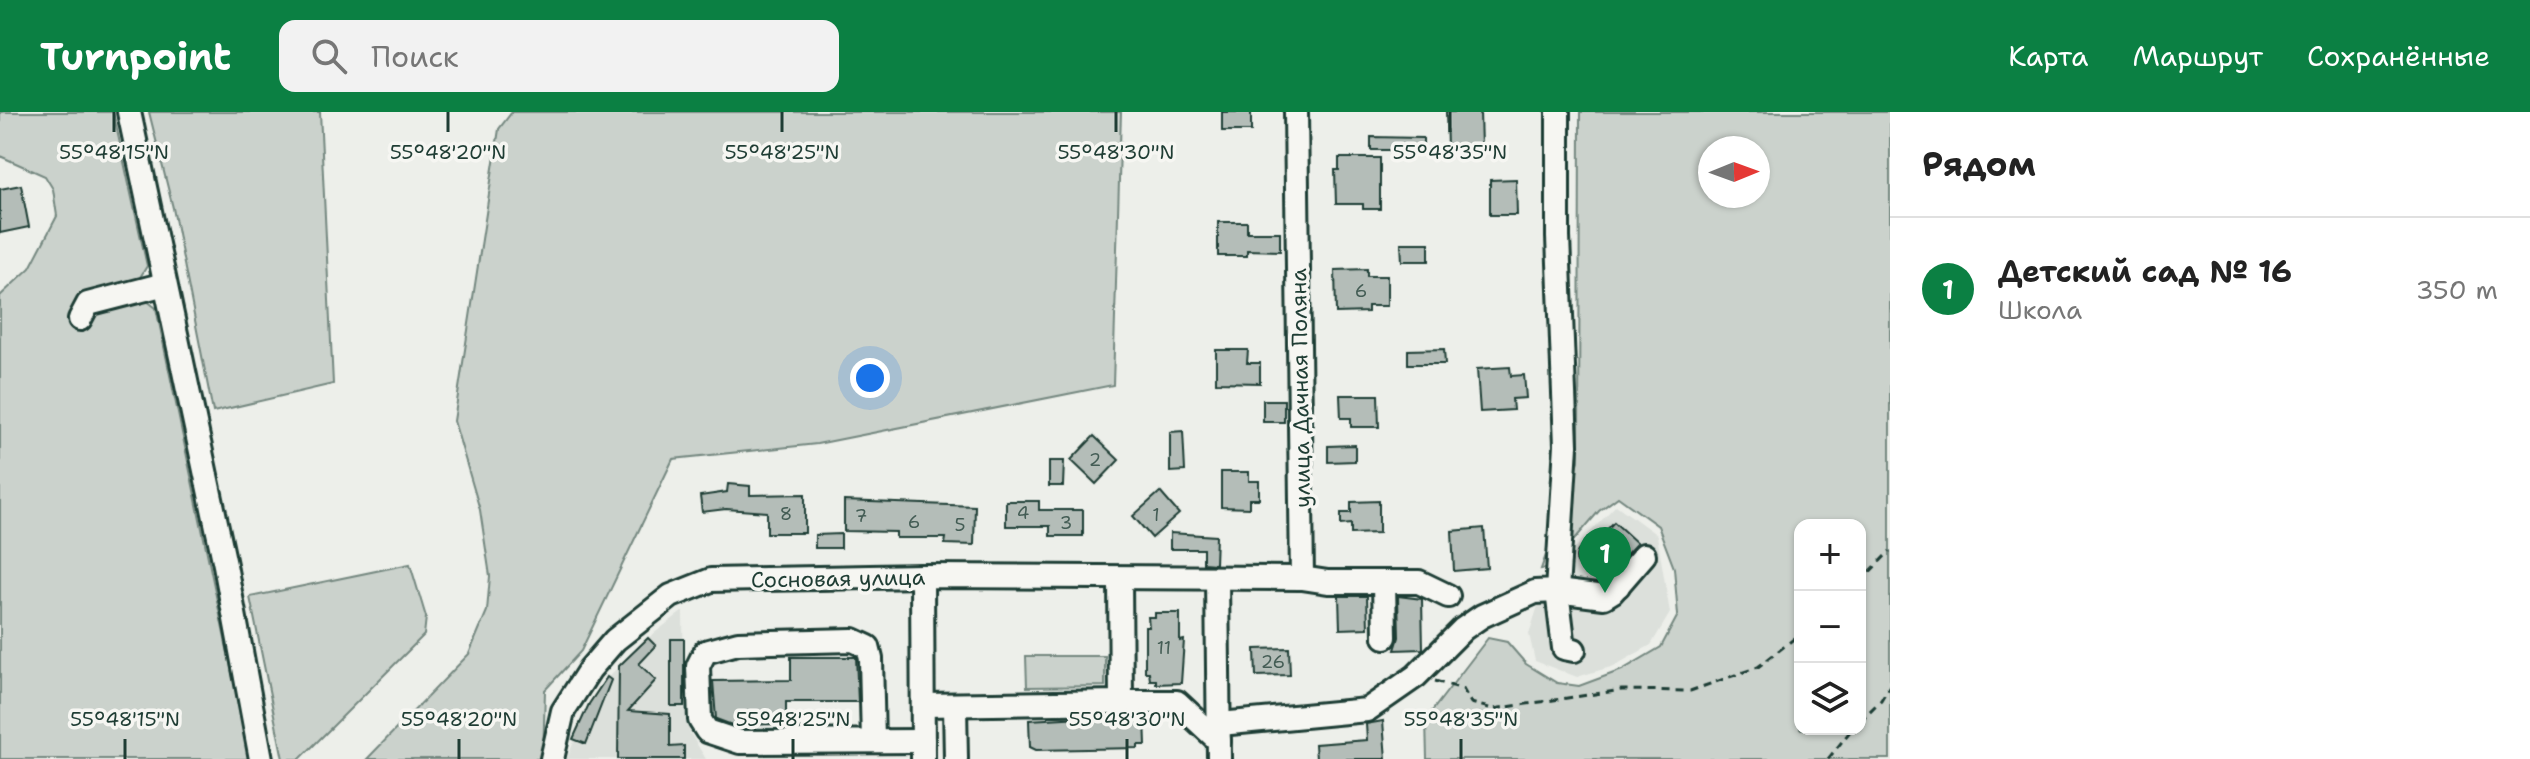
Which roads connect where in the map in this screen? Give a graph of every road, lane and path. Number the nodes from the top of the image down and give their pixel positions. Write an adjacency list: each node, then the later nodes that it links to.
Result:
1 (129, 112): 4 (street)
2 (1296, 112): 11 (street, улица Дачная Поляна)
3 (1558, 112): 16 (street)
4 (165, 284): 5 (street); 31 (street)
5 (80, 319)
6 (1890, 551): 10 (path)
7 (1644, 555): 15 (street)
8 (1589, 558): 15 (street)
9 (922, 576): 12 (street, Сосновая улица); 24 (street); 32 (street, Сосновая улица)
10 (1866, 576)
11 (1302, 578): 13 (street); 14 (street)
12 (1120, 579): 13 (street, Сосновая улица); 23 (street)
13 (1217, 579): 29 (street)
14 (1384, 582): 17 (street); 18 (street)
15 (1618, 586): 16 (street)
16 (1557, 591): 20 (street); 21 (street)
17 (1448, 596)
18 (1385, 637)
19 (1794, 639): 21 (path)
20 (1574, 650)
21 (1416, 676): 29 (street)
22 (1890, 685): 26 (path)
23 (1121, 702): 25 (street); 29 (street)
24 (923, 705): 25 (street); 30 (street)
25 (955, 706): 33 (street)
26 (1866, 715)
27 (1847, 735): 34 (path)
28 (873, 741): 28 (street); 30 (street)
29 (1219, 741)
30 (923, 750)
31 (261, 759)
32 (552, 759)
33 (956, 759)
34 (1828, 759)

